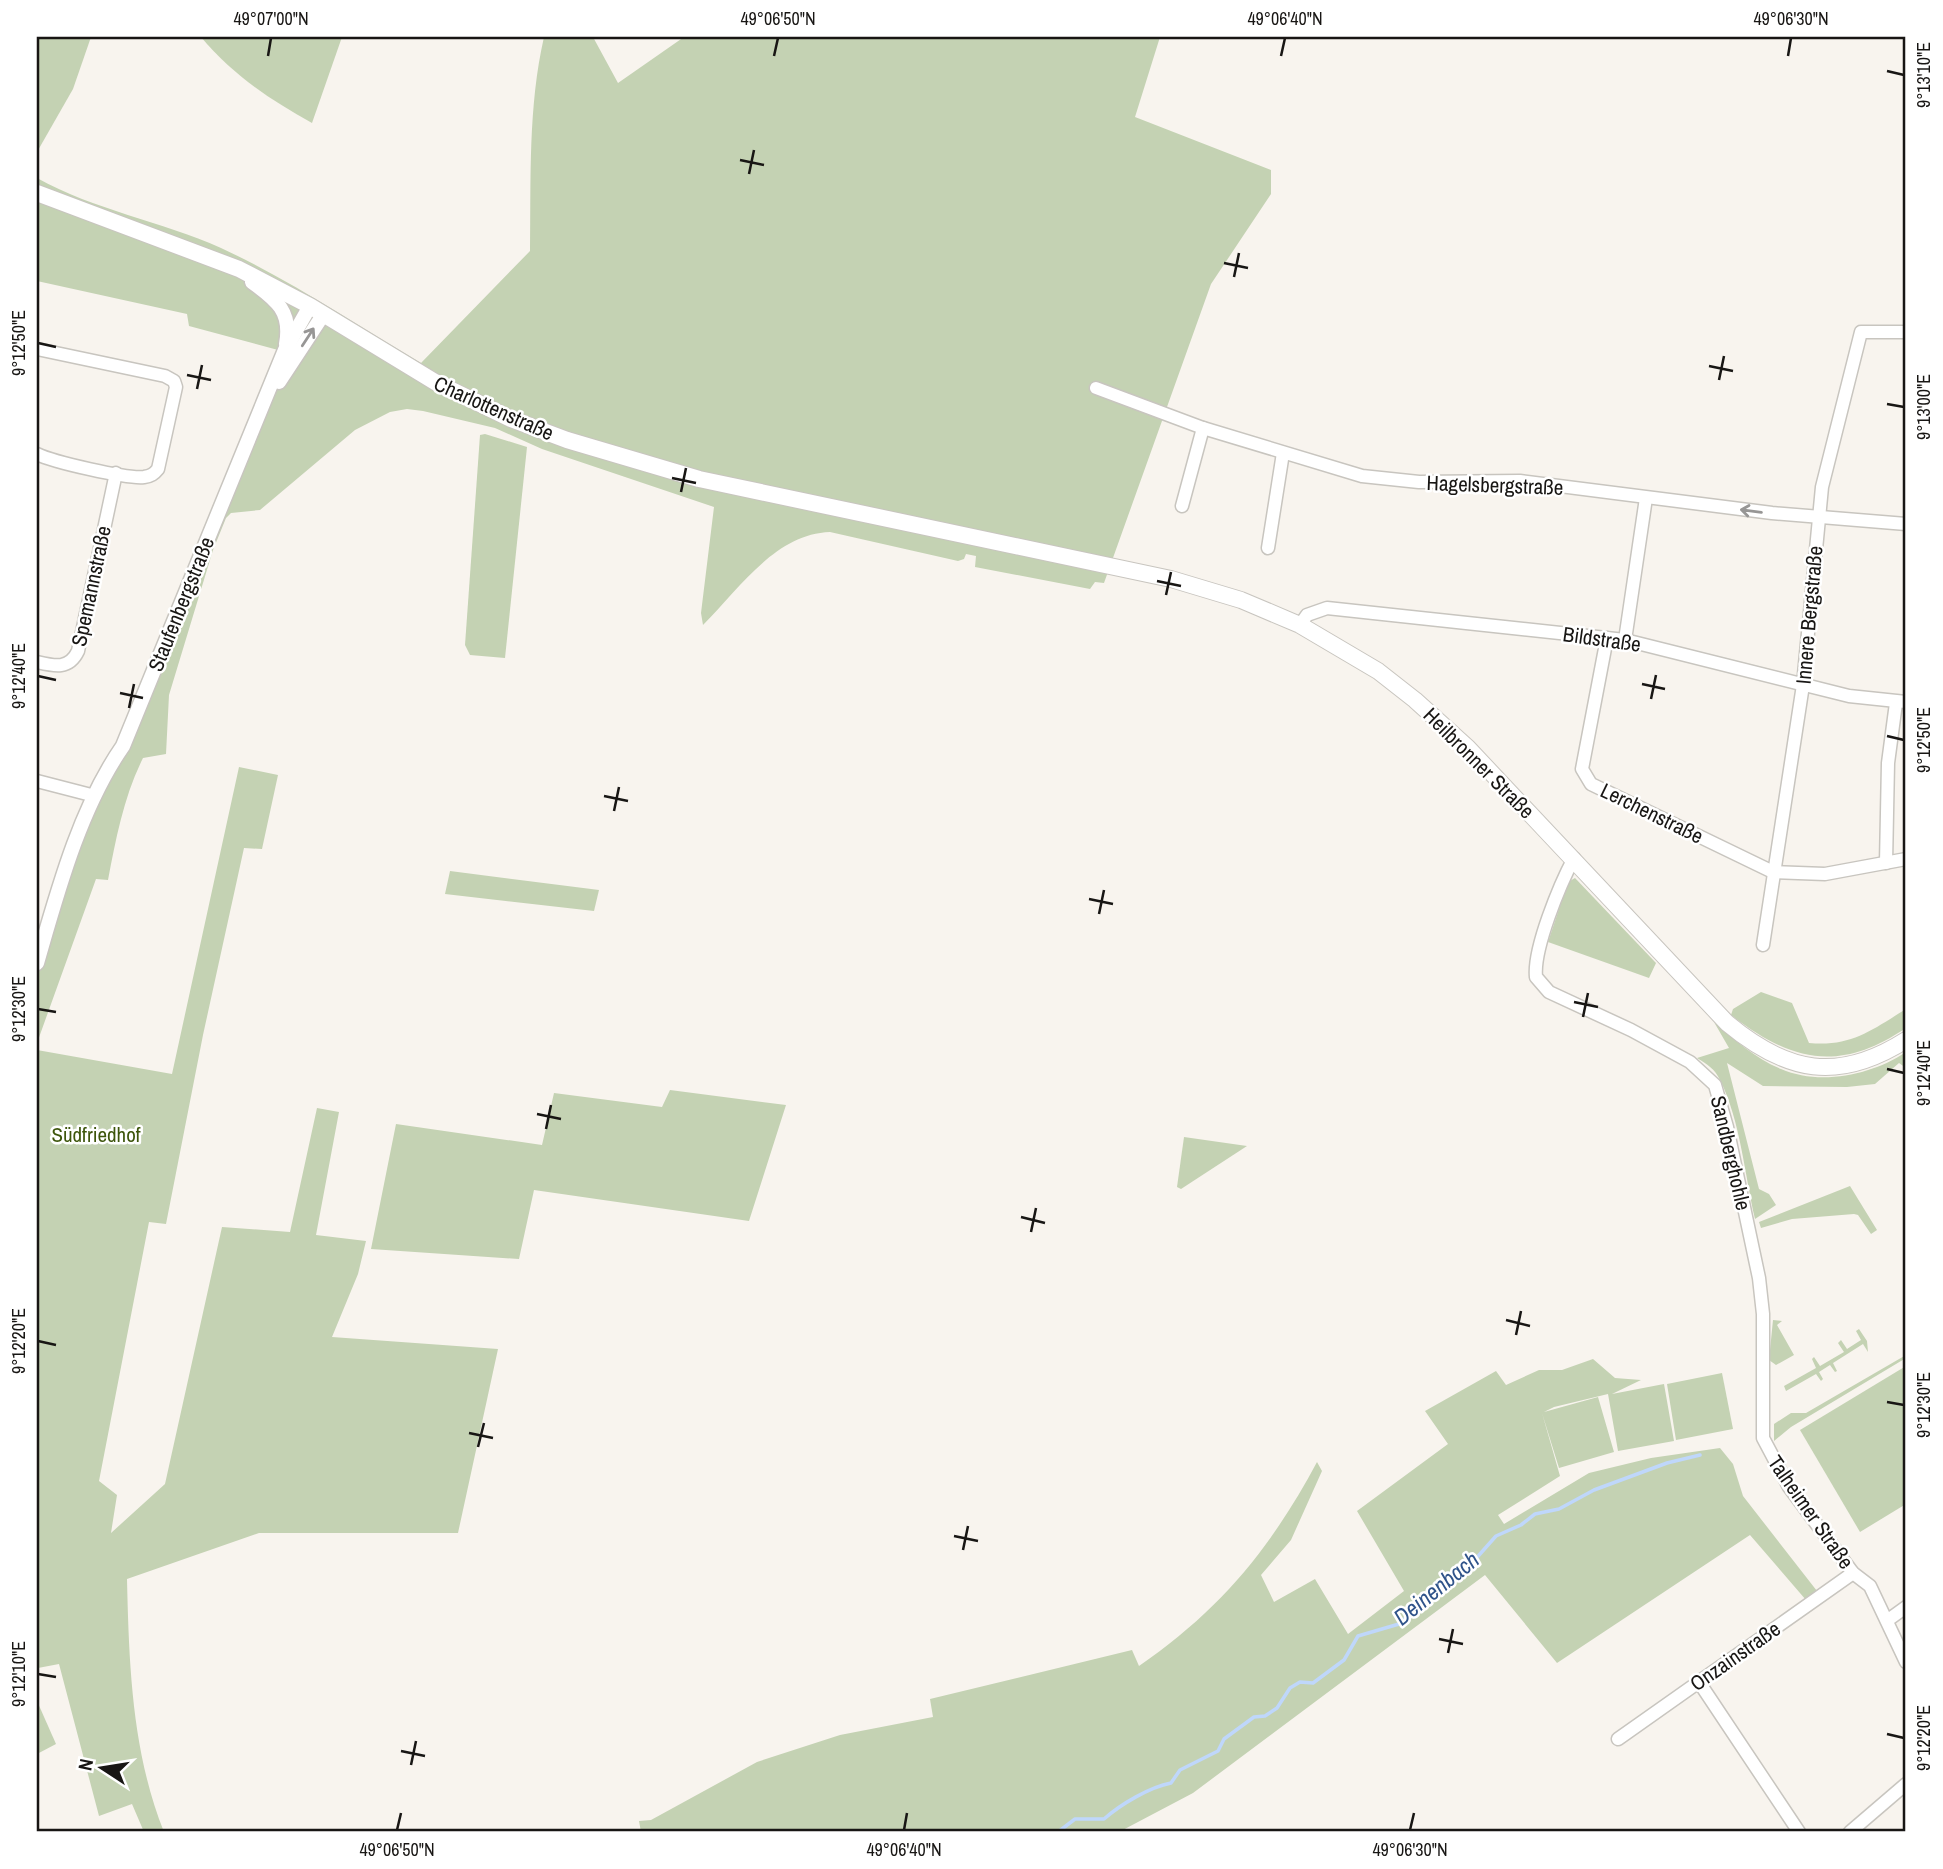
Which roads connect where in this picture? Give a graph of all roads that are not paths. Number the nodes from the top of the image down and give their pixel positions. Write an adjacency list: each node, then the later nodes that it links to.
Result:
1 (37, 193): 2 (main road, Charlottenstraße)
2 (239, 269): 3 (main road, Charlottenstraße); 6 (street, Staufenbergstraße)
3 (316, 311): 6 (street, Staufenbergstraße); 8 (street, Staufenbergstraße, one-way to 3); 17 (main road, Charlottenstraße)
4 (1906, 332): 15 (street, Innere Bergstraße)
5 (37, 349): 12 (street)
6 (285, 350): 8 (street, Staufenbergstraße)
7 (1096, 388): 9 (street, Hagelsbergstraße)
8 (267, 401): 26 (street, Staufenbergstraße)
9 (1203, 428): 10 (street, Hagelsbergstraße); 14 (street)
10 (1283, 453): 13 (street, Hagelsbergstraße); 18 (street)
11 (37, 454): 12 (street)
12 (116, 473): 22 (street, Spemannstraße)
13 (1646, 498): 15 (street, Hagelsbergstraße, one-way to 13); 21 (street)
14 (1182, 506)
15 (1819, 516): 16 (street, Hagelsbergstraße); 23 (street, Innere Bergstraße)
16 (1906, 524)
17 (983, 538): 19 (main road, Heilbronner Straße)
18 (1268, 548)
19 (1300, 625): 20 (street, Bildstraße); 27 (main road, Heilbronner Straße)
20 (1607, 638): 21 (street, Bildstraße); 30 (street, Lerchenstraße)
21 (1625, 640): 23 (street, Bildstraße)
22 (37, 662)
23 (1803, 685): 24 (street, Bildstraße); 30 (street, Innere Bergstraße)
24 (1901, 703): 29 (street)
25 (37, 781): 26 (street)
26 (95, 796): 32 (street, Staufenbergstraße)
27 (1574, 858): 33 (main road, Heilbronner Straße); 34 (street, Sandberghohle)
28 (1906, 859): 29 (street)
29 (1885, 863): 30 (street)
30 (1773, 872): 31 (street, Innere Bergstraße)
31 (1763, 945)
32 (37, 963)
33 (1906, 1040)
34 (1762, 1306): 35 (street, Talheimer Straße)
35 (1853, 1573): 37 (street, Talheimer Straße); 39 (street, Onzainstraße)
36 (1906, 1607): 37 (street)
37 (1888, 1619): 38 (street, Talheimer Straße)
38 (1906, 1662)
39 (1699, 1682): 40 (street, Onzainstraße); 42 (street)
40 (1618, 1739)
41 (1906, 1784): 43 (street)
42 (1799, 1832)
43 (1850, 1832)

